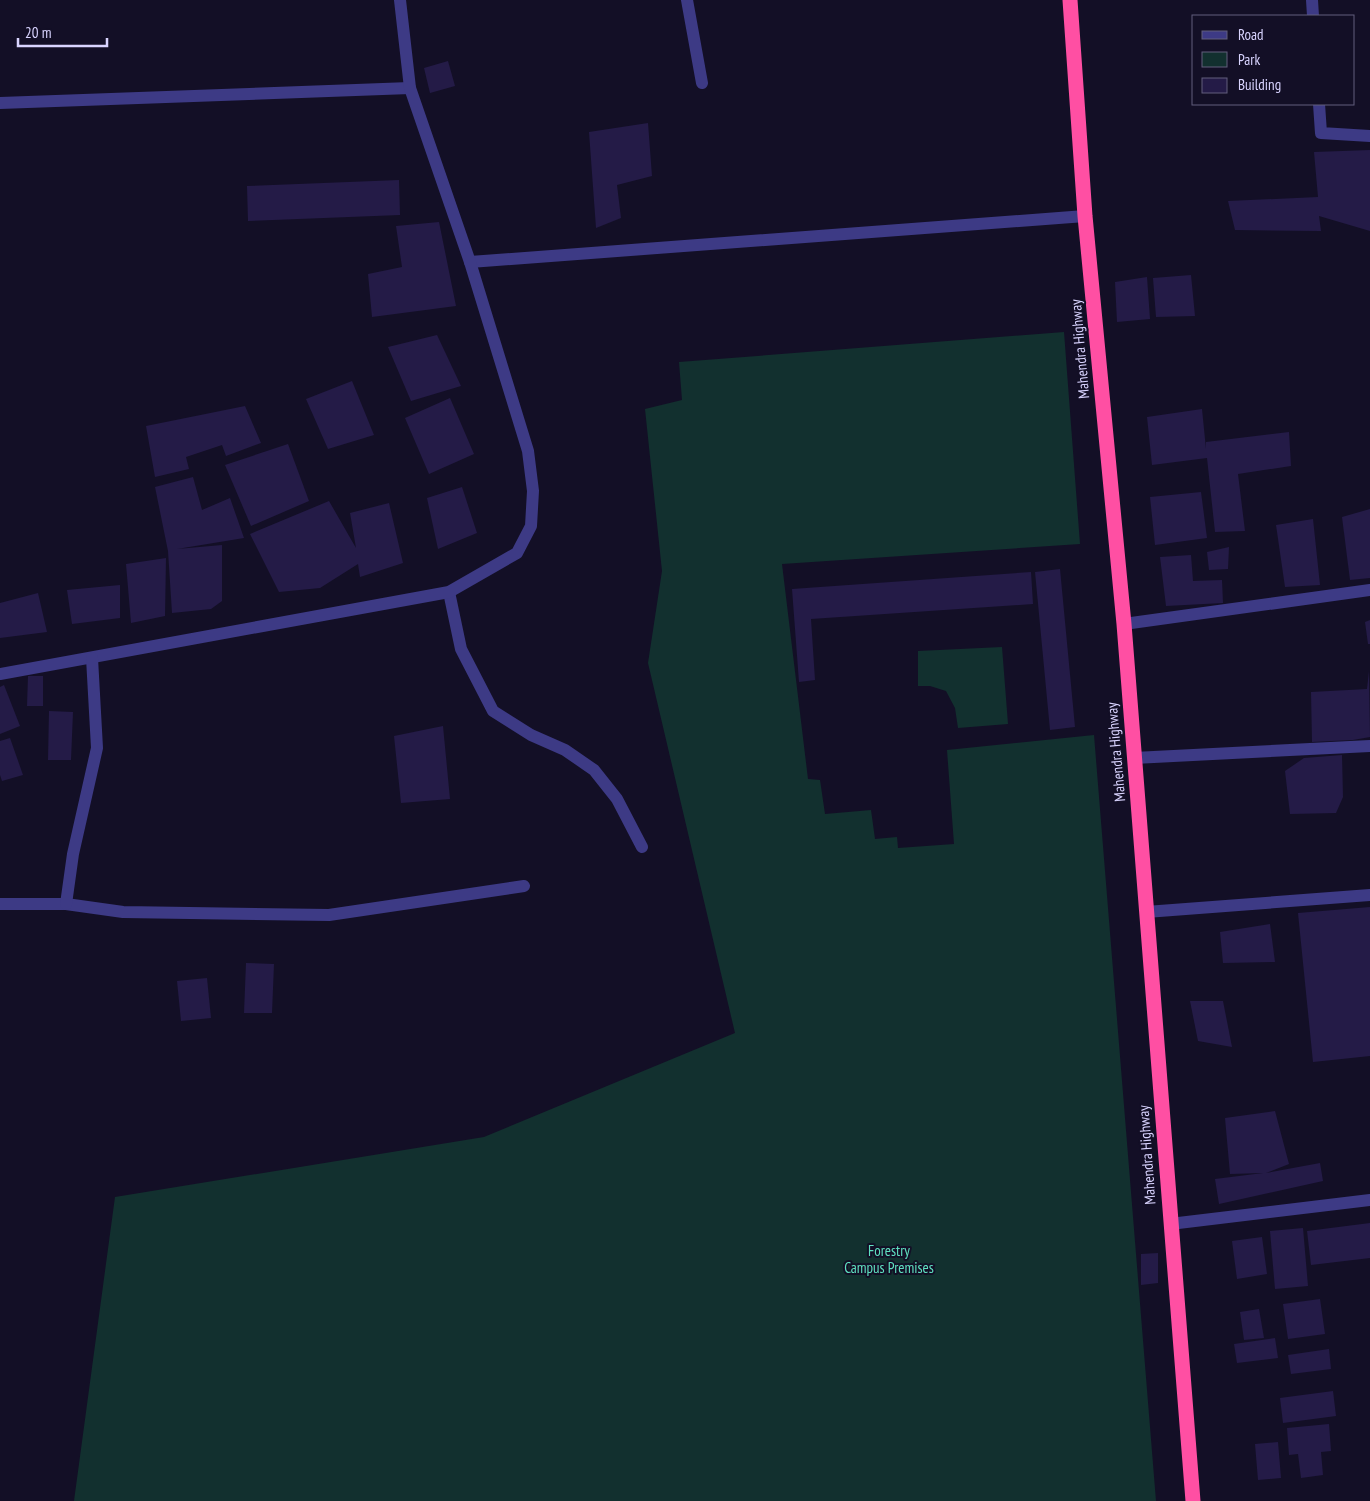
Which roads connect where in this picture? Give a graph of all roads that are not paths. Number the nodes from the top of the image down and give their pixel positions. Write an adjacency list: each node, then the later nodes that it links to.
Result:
1 (400, 0): 7 (street)
2 (687, 0): 6 (street)
3 (1070, 0): 11 (highway, Mahendra Highway)
4 (1312, 0): 5 (street)
5 (1313, 15)
6 (702, 83)
7 (410, 88): 8 (street); 12 (street)
8 (0, 103)
9 (1319, 105): 10 (street)
10 (1370, 136)
11 (1085, 216): 12 (street); 15 (highway, Mahendra Highway)
12 (470, 262): 14 (street)
13 (1370, 590): 15 (street)
14 (449, 592): 16 (street); 20 (street)
15 (1124, 624): 19 (highway, Mahendra Highway)
16 (92, 658): 17 (street); 24 (street)
17 (0, 674)
18 (1370, 746): 19 (street)
19 (1134, 758): 25 (highway, Mahendra Highway)
20 (642, 847)
21 (524, 886): 24 (street)
22 (1370, 895): 25 (street)
23 (0, 904): 24 (street)
24 (66, 904)
25 (1146, 912): 27 (highway, Mahendra Highway)
26 (1370, 1200): 27 (street)
27 (1170, 1224): 28 (highway, Mahendra Highway)
28 (1194, 1501)

